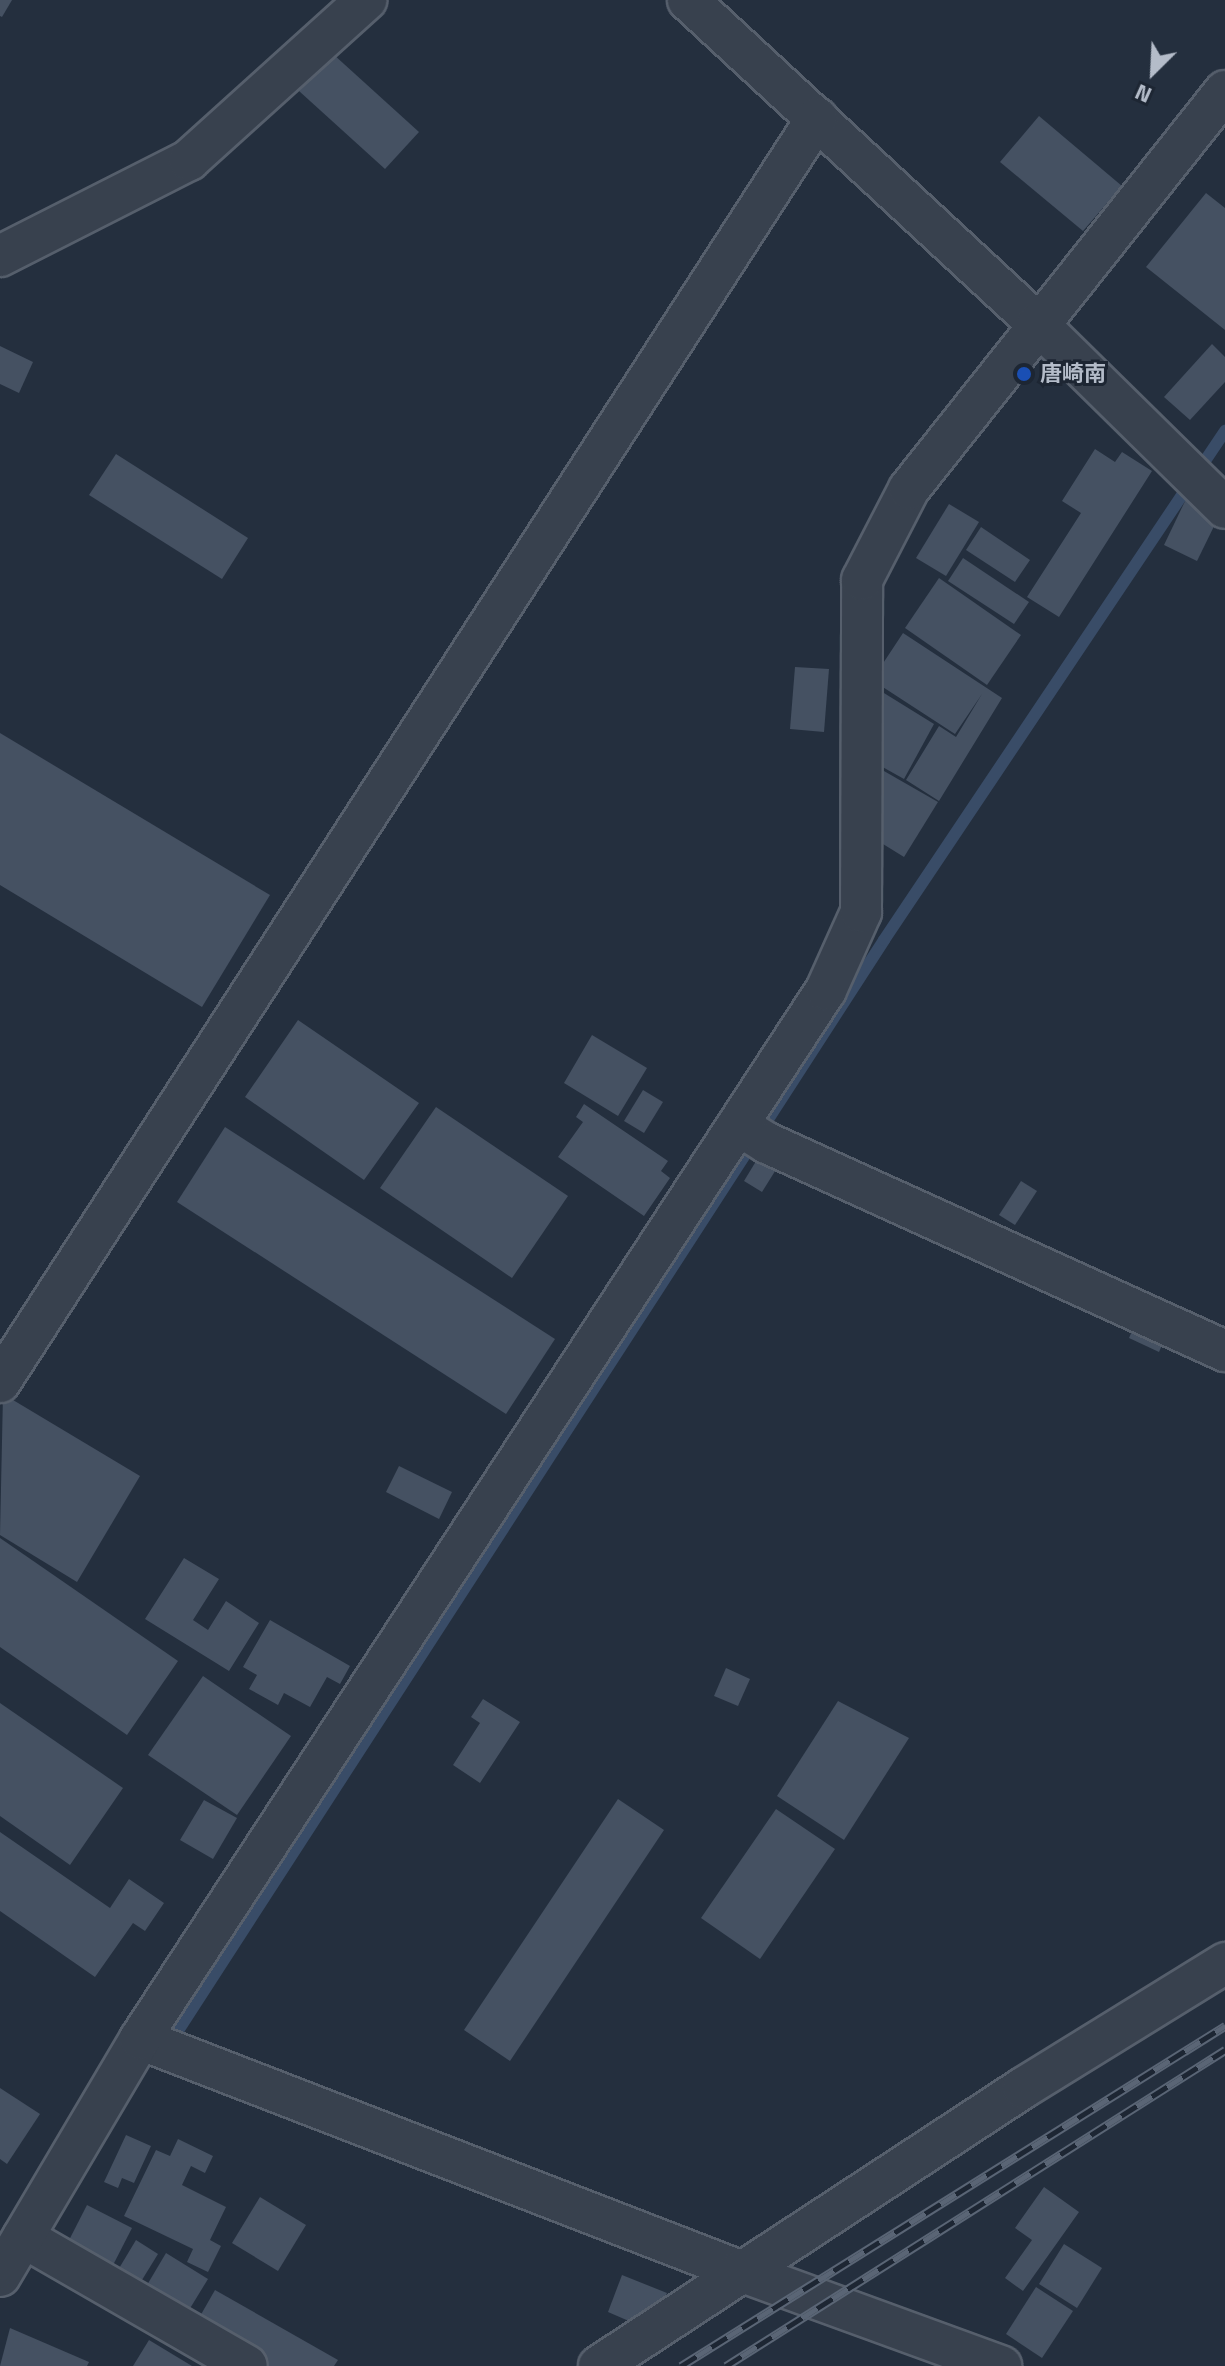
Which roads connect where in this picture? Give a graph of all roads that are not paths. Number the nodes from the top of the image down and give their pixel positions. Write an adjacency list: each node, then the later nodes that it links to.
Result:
1 (366, 0): 5 (street)
2 (688, 0): 4 (street)
3 (1225, 91): 6 (street)
4 (817, 118): 6 (street); 10 (street)
5 (0, 256)
6 (1038, 324): 7 (street); 8 (street)
7 (1225, 508)
8 (738, 1125): 9 (street); 12 (street)
9 (1225, 1351)
10 (0, 1382)
11 (1225, 1963): 14 (street)
12 (140, 2039): 13 (street); 14 (street)
13 (23, 2237): 15 (street); 16 (street)
14 (740, 2271): 17 (street); 18 (street)
15 (0, 2276)
16 (247, 2366)
17 (599, 2366)
18 (1001, 2366)

